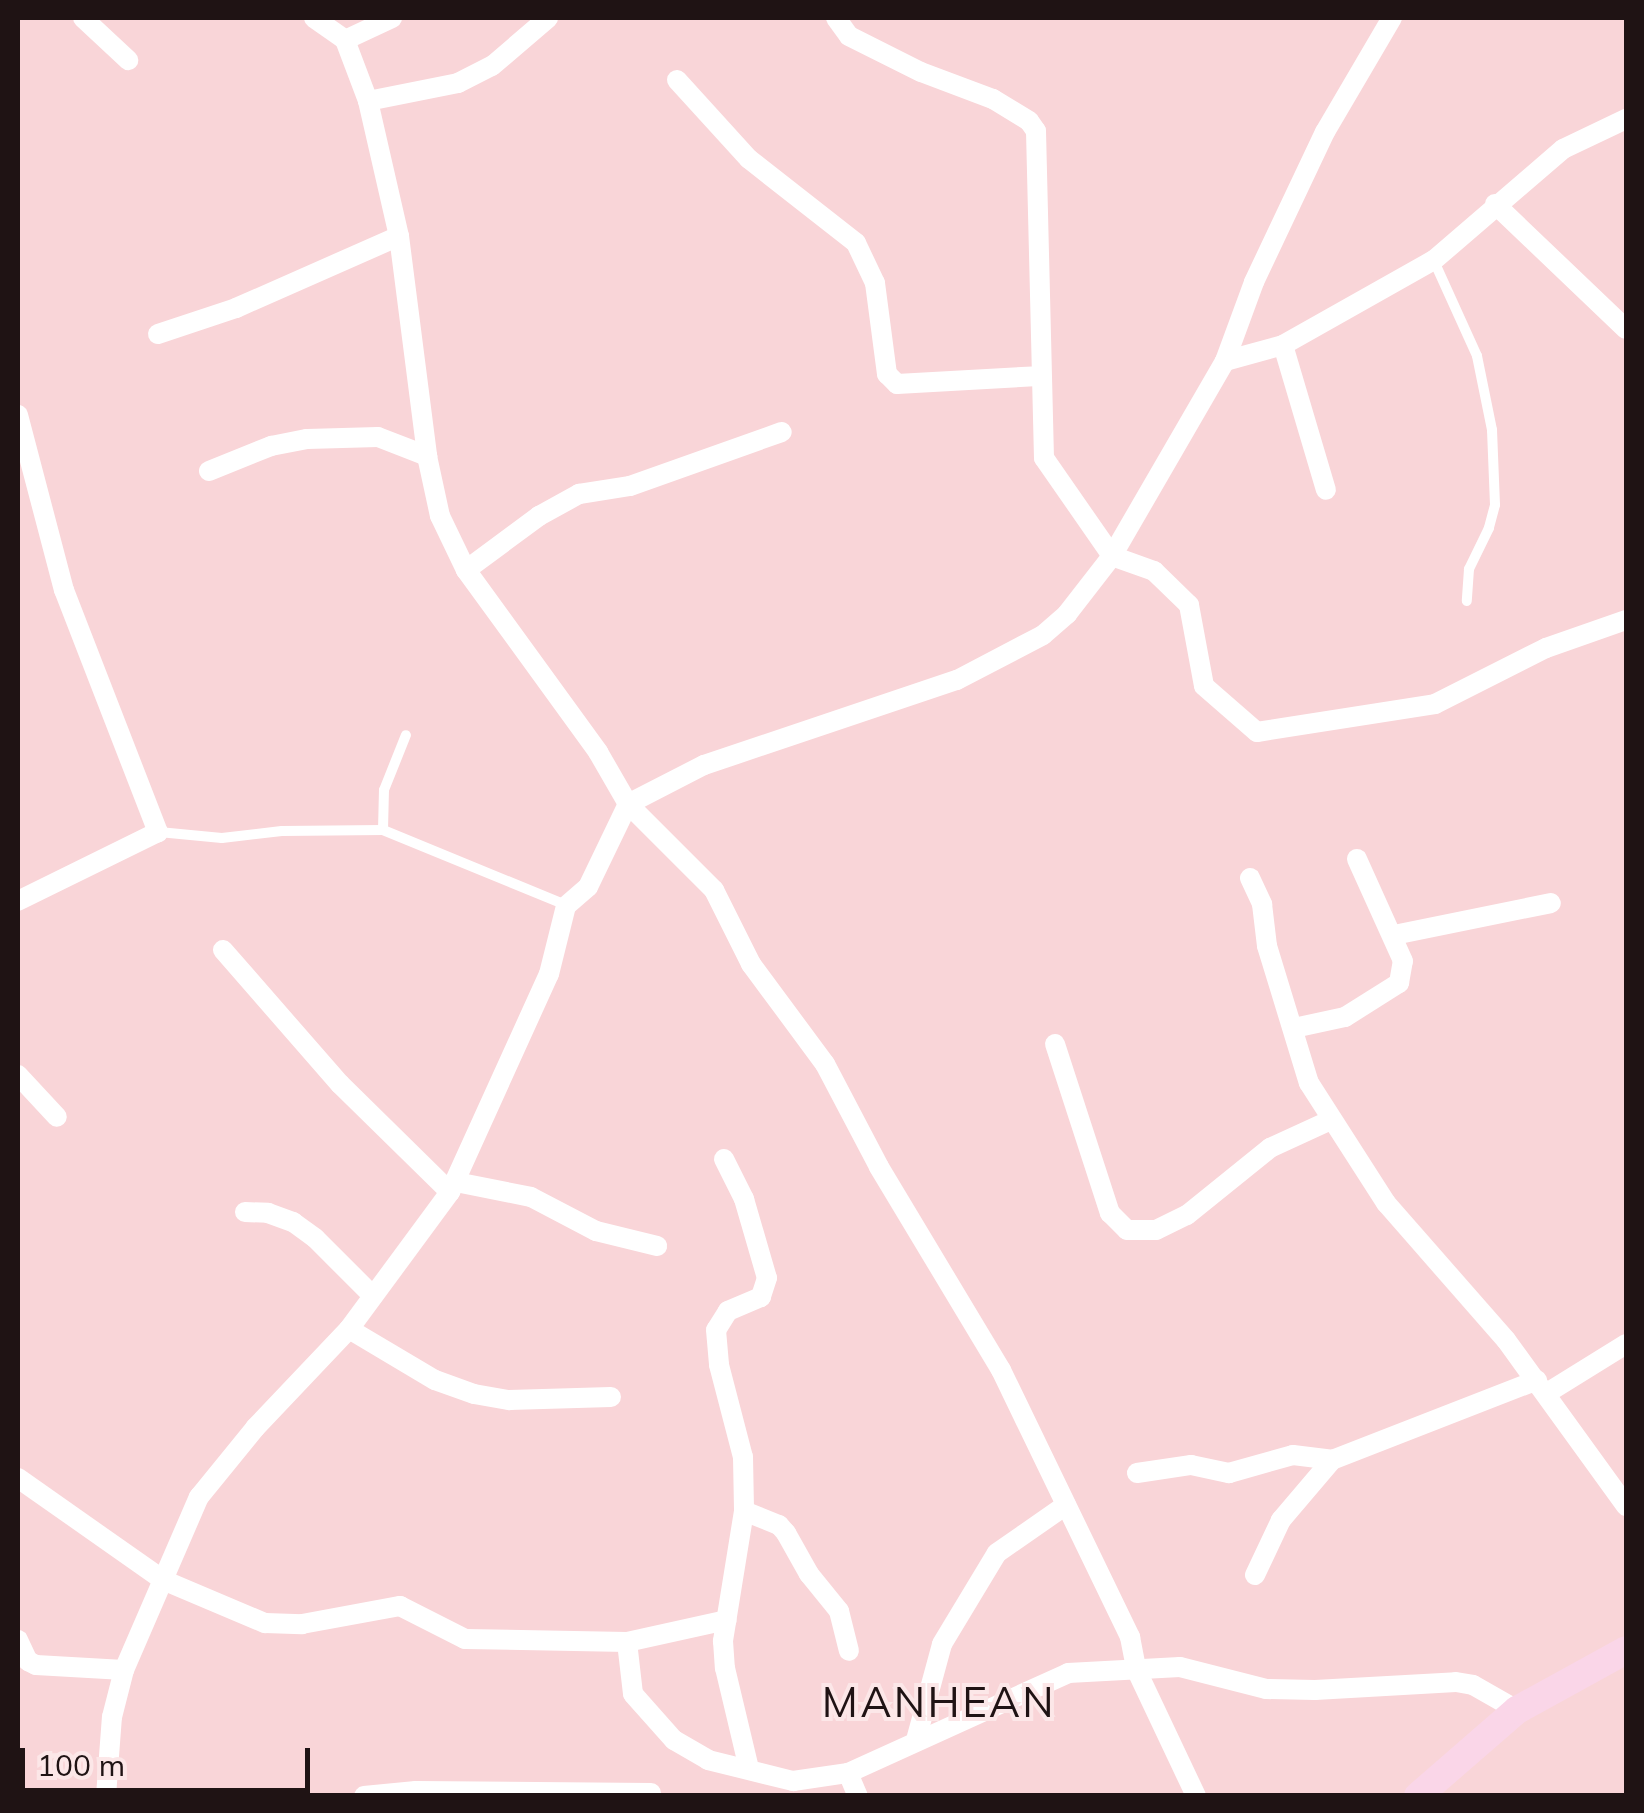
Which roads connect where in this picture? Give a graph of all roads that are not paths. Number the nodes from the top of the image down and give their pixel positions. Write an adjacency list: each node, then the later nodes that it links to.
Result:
1 (83, 18): 8 (street)
2 (314, 18): 7 (street)
3 (392, 18): 7 (street)
4 (548, 18): 10 (street)
5 (836, 18): 19 (street)
6 (1392, 18): 18 (street)
7 (344, 40): 10 (street)
8 (128, 60)
9 (677, 80): 19 (street)
10 (368, 101): 13 (street)
11 (1626, 119): 12 (street)
12 (1495, 204): 14 (street); 15 (street)
13 (399, 236): 16 (street); 22 (street)
14 (1434, 260): 17 (street); 27 (lane)
15 (1626, 329)
16 (158, 334)
17 (1283, 346): 18 (street); 24 (street)
18 (1225, 361): 25 (street)
19 (1038, 376): 25 (street)
20 (18, 414): 32 (street)
21 (782, 432): 26 (street)
22 (427, 456): 23 (street); 26 (street)
23 (208, 471)
24 (1326, 490)
25 (1112, 556): 28 (street); 30 (street)
26 (466, 570): 30 (street)
27 (1467, 601)
28 (1626, 620)
29 (406, 735): 31 (lane)
30 (628, 804): 37 (street); 57 (street)
31 (382, 830): 32 (lane); 37 (lane)
32 (158, 832): 35 (street)
33 (1357, 860): 38 (street)
34 (1250, 878): 40 (street)
35 (18, 901)
36 (1551, 903): 38 (street)
37 (566, 906): 46 (street)
38 (1394, 935): 40 (street)
39 (223, 950): 46 (street)
40 (1294, 1028): 44 (street)
41 (1055, 1044): 44 (street)
42 (18, 1076): 43 (street)
43 (57, 1117)
44 (1331, 1120): 52 (street)
45 (724, 1159): 59 (street)
46 (453, 1187): 48 (street); 49 (street)
47 (245, 1212): 49 (street)
48 (657, 1246)
49 (373, 1296): 50 (street)
50 (349, 1329): 53 (street); 61 (street)
51 (1626, 1344): 52 (street)
52 (1542, 1386): 54 (street); 58 (street)
53 (612, 1397)
54 (1332, 1460): 55 (street); 60 (street)
55 (1137, 1473)
56 (18, 1478): 61 (street)
57 (1066, 1506): 67 (street); 70 (street)
58 (1626, 1506)
59 (744, 1511): 62 (street); 66 (street)
60 (1255, 1575)
61 (163, 1580): 64 (street); 68 (street)
62 (727, 1620): 64 (street); 71 (street)
63 (18, 1640): 68 (street)
64 (627, 1642): 71 (street)
65 (1626, 1650): 69 (street)
66 (849, 1651)
67 (1136, 1669): 69 (street); 70 (street); 78 (street)
68 (124, 1670): 75 (street)
69 (1517, 1710): 79 (street)
70 (916, 1740): 72 (street)
71 (750, 1769): 73 (street)
72 (848, 1773): 73 (street); 77 (street)
73 (787, 1788)
74 (651, 1793): 76 (street)
75 (106, 1796)
76 (364, 1796)
77 (858, 1796)
78 (1196, 1796)
79 (1418, 1796)

